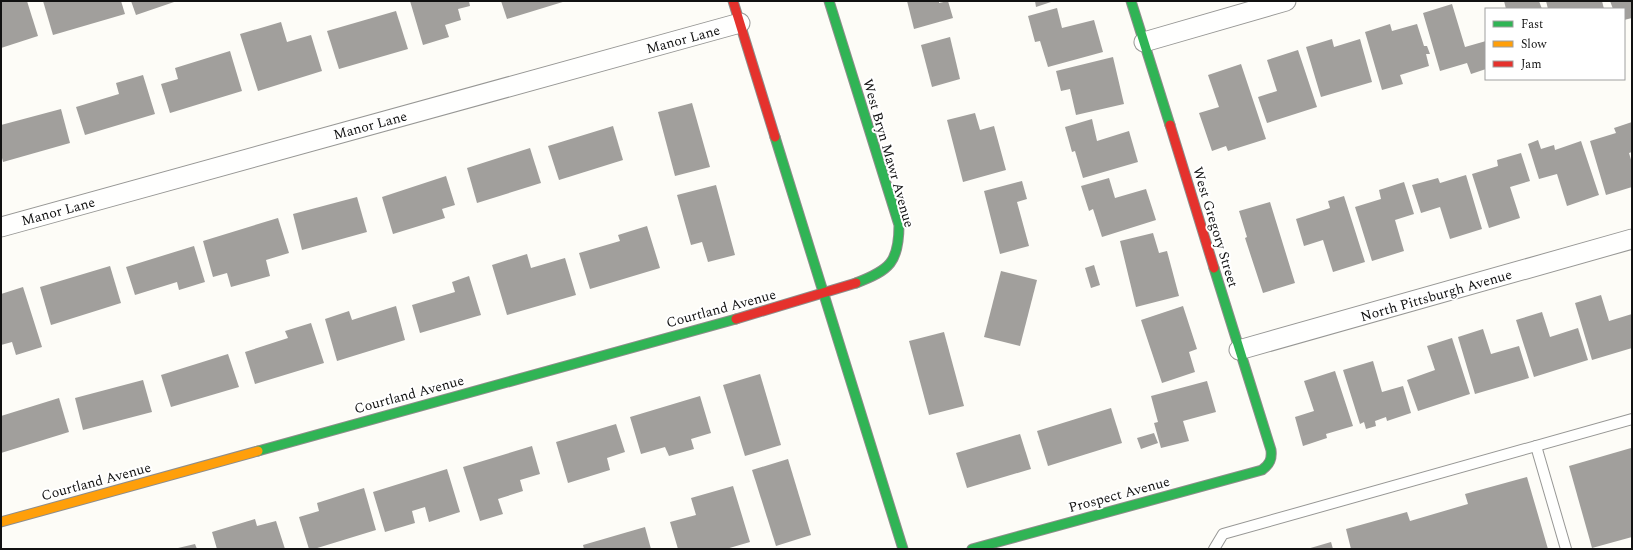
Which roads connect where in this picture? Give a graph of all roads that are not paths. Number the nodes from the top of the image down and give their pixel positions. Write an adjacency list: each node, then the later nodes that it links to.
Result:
1 (733, 1): 5 (street)
2 (829, 1): 9 (street, West Bryn Mawr Avenue)
3 (1131, 1): 6 (street, West Gregory Street)
4 (1286, 1): 6 (street)
5 (740, 23): 7 (street, Manor Lane); 9 (street)
6 (1144, 42): 10 (street, West Gregory Street)
7 (1, 227)
8 (1632, 239): 10 (street, North Pittsburgh Avenue)
9 (824, 294): 14 (street, Courtland Avenue); 15 (street)
10 (1239, 350): 13 (street, West Gregory Street)
11 (1632, 419): 12 (lane)
12 (1536, 446): 17 (lane); 18 (lane)
13 (1271, 463): 16 (street, Prospect Avenue)
14 (1, 522)
15 (904, 549)
16 (972, 549)
17 (1214, 549)
18 (1566, 549)

